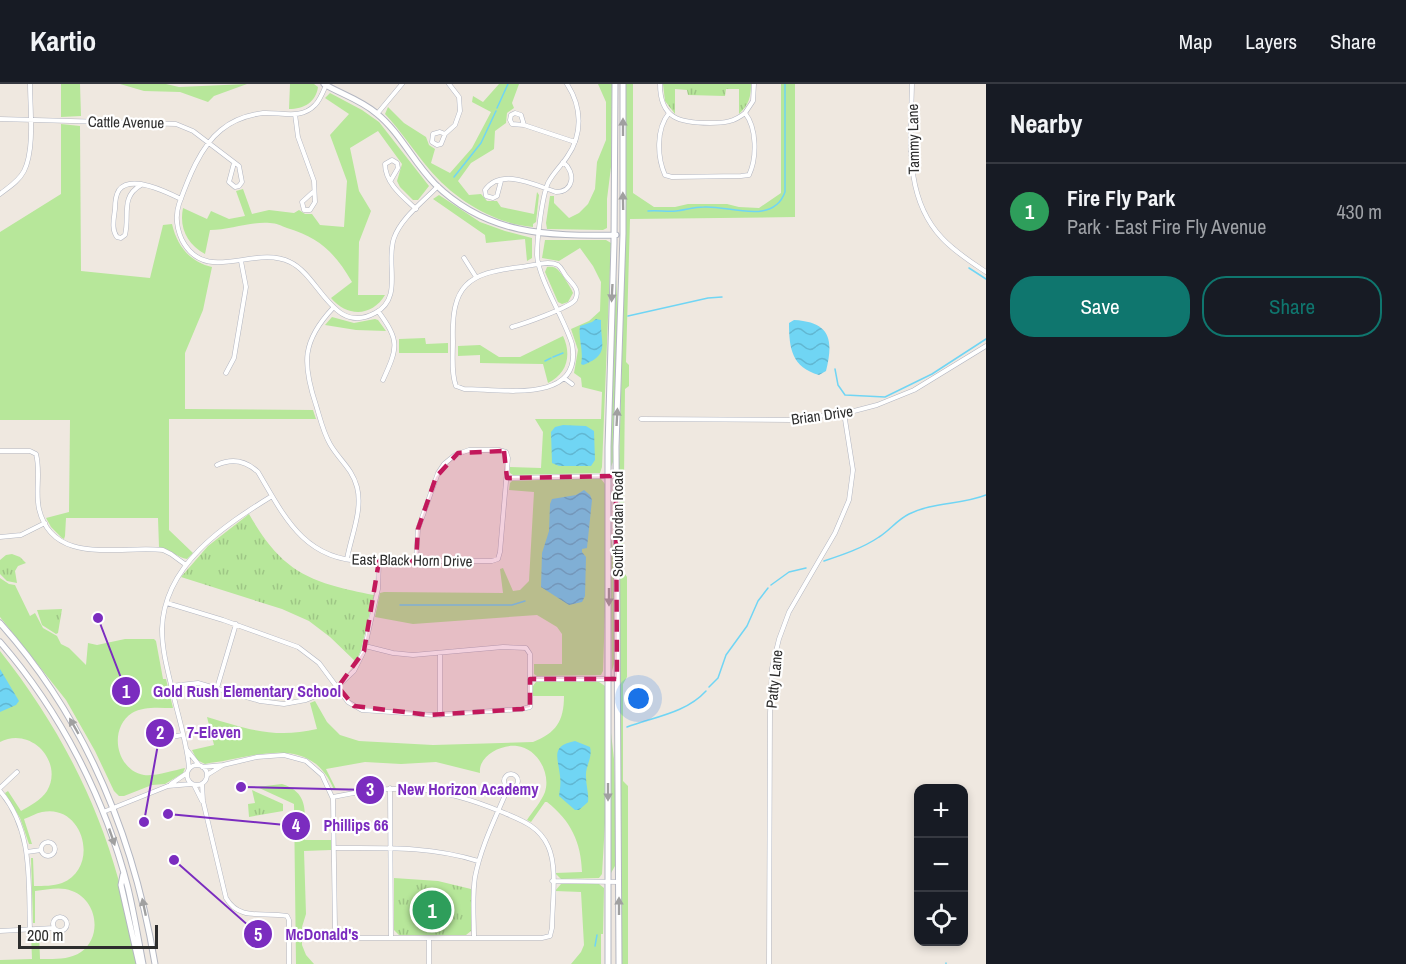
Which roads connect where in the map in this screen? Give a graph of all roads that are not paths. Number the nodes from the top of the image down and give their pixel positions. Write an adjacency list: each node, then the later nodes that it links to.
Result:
1 (30, 84): 18 (street)
2 (402, 84): 16 (street)
3 (449, 84): 12 (street)
4 (567, 84): 22 (street)
5 (615, 84): 38 (main road, South Jordan Road)
6 (623, 84): 37 (main road, South Jordan Road, one-way to 6)
7 (660, 84): 13 (street)
8 (754, 84): 14 (street)
9 (912, 84): 42 (street, Tammy Lane)
10 (325, 85): 15 (street); 16 (main road)
11 (464, 95): 12 (street)
12 (459, 97): 20 (street)
13 (669, 113): 14 (street); 14 (street)
14 (745, 113)
15 (295, 114): 21 (street); 32 (street)
16 (377, 114): 30 (main road)
17 (0, 119): 18 (street, Cattle Avenue)
18 (30, 120): 21 (street, Cattle Avenue); 25 (street)
19 (524, 125): 22 (street)
20 (446, 134)
21 (209, 142): 24 (street, Cattle Avenue); 34 (street)
22 (575, 142): 23 (street)
23 (564, 162): 31 (street); 31 (street)
24 (234, 163): 24 (street)
25 (25, 170): 26 (street); 33 (street)
26 (30, 172)
27 (391, 180): 27 (street); 35 (street)
28 (501, 181): 28 (street); 31 (street)
29 (141, 185): 29 (street); 34 (street)
30 (438, 186): 35 (street); 36 (main road)
31 (546, 188): 36 (street)
32 (313, 192): 32 (street)
33 (0, 194)
34 (182, 199): 40 (street)
35 (416, 209): 46 (street)
36 (539, 234): 38 (main road); 41 (street)
37 (623, 234): 38 (main road); 58 (main road, South Jordan Road, one-way to 37)
38 (614, 235): 57 (main road, South Jordan Road, one-way to 57)
39 (464, 258): 43 (street)
40 (241, 260): 44 (street); 49 (street)
41 (539, 265): 43 (street); 45 (street); 45 (street)
42 (986, 272)
43 (476, 277): 50 (street)
44 (333, 308): 46 (street); 63 (street)
45 (558, 310): 47 (street); 50 (street)
46 (378, 311): 51 (street)
47 (512, 327)
48 (986, 346): 53 (street, Brian Drive)
49 (226, 373)
50 (564, 378): 52 (street)
51 (383, 380)
52 (572, 384)
53 (844, 413): 54 (street, Brian Drive); 122 (street, Patty Lane)
54 (641, 419)
55 (0, 451): 61 (street)
56 (217, 465): 60 (street, East Black Horn Drive)
57 (608, 476): 58 (street); 59 (street); 75 (main road, South Jordan Road, one-way to 75)
58 (616, 476): 76 (main road, South Jordan Road)
59 (507, 478): 65 (street, East Black Horn Drive); 65 (street, East Black Horn Drive)
60 (272, 496): 63 (street, East Black Horn Drive); 66 (street)
61 (45, 523): 62 (street); 66 (street)
62 (0, 537)
63 (347, 560): 64 (street, East Black Horn Drive)
64 (379, 561): 65 (street, East Black Horn Drive); 72 (street)
65 (416, 561)
66 (186, 565): 67 (street)
67 (167, 603): 69 (street); 77 (street)
68 (0, 623): 70 (main road)
69 (236, 624): 78 (street); 79 (street)
70 (2, 630): 97 (main road, one-way to 70)
71 (0, 642): 99 (main road)
72 (365, 646): 73 (street); 78 (street)
73 (440, 653): 74 (street); 80 (street)
74 (530, 679): 75 (street); 80 (street)
75 (608, 679): 76 (street); 107 (main road, South Jordan Road, one-way to 107)
76 (617, 679): 108 (main road, South Jordan Road)
77 (171, 686): 79 (street); 81 (street)
78 (338, 687): 79 (street); 80 (street)
79 (217, 688)
80 (440, 715)
81 (182, 735): 82 (street); 83 (street)
82 (152, 741)
83 (187, 750): 85 (street); 86 (street)
84 (223, 765): 85 (street); 88 (street); 95 (street)
85 (201, 766): 86 (street); 88 (street)
86 (188, 771): 89 (street); 91 (street)
87 (18, 772): 94 (street)
88 (207, 775): 90 (street)
89 (193, 784): 90 (street); 91 (street); 96 (street)
90 (202, 784): 96 (street)
91 (168, 786): 97 (street)
92 (390, 788): 95 (street); 98 (street); 101 (street)
93 (508, 788): 98 (street)
94 (0, 790): 103 (street)
95 (333, 797): 100 (street)
96 (202, 801): 118 (street)
97 (114, 808): 99 (street); 117 (main road, one-way to 97)
98 (499, 811): 104 (street); 106 (street)
99 (103, 812): 105 (main road, one-way to 105)
100 (334, 848): 101 (street); 112 (street)
101 (392, 849): 104 (street); 112 (street)
102 (40, 850): 103 (street)
103 (27, 852): 110 (street)
104 (478, 861): 114 (street)
105 (123, 873): 115 (main road); 116 (main road)
106 (552, 881): 107 (street); 114 (street)
107 (608, 882): 108 (street); 120 (main road, South Jordan Road)
108 (619, 882): 121 (main road, South Jordan Road, one-way to 108)
109 (54, 928): 110 (street)
110 (30, 930): 111 (street)
111 (0, 931)
112 (392, 938): 113 (street)
113 (429, 938): 114 (street); 119 (street)
114 (474, 938)
115 (139, 964)
116 (143, 964)
117 (155, 964)
118 (289, 964)
119 (429, 964)
120 (608, 964)
121 (619, 964)
122 (769, 964)

